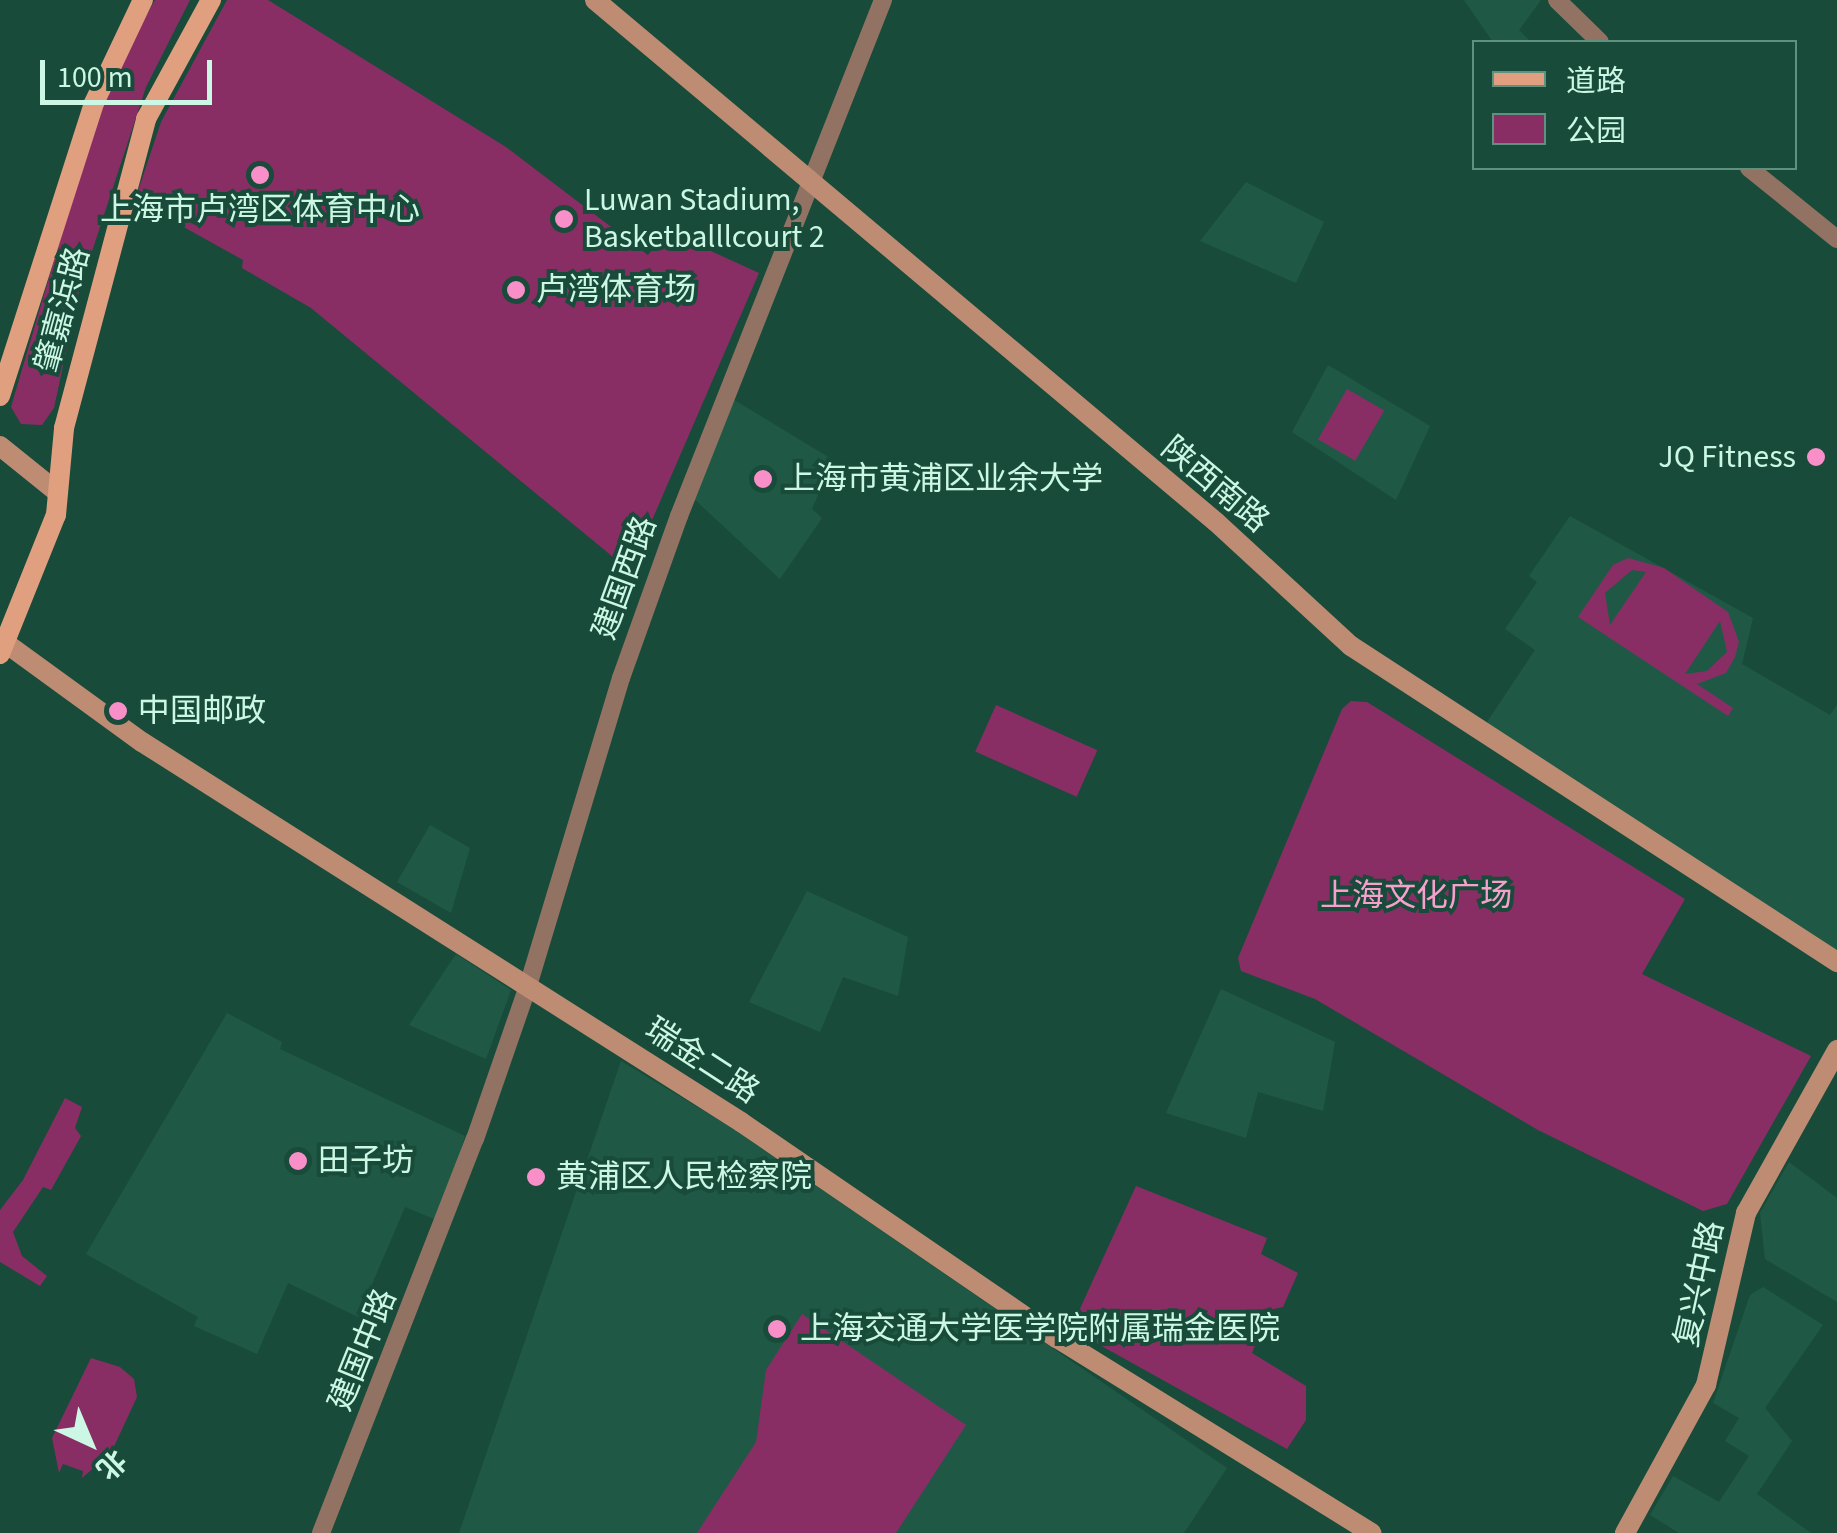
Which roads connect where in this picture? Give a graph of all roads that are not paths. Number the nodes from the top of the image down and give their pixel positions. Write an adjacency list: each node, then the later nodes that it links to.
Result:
1 (143, 0): 10 (main road, 肇嘉浜路)
2 (210, 0): 12 (main road, 肇嘉浜路)
3 (595, 0): 8 (main road, 陕西南路)
4 (883, 0): 8 (street, 建国西路)
5 (1557, 0): 6 (street)
6 (1598, 40)
7 (1752, 170): 9 (street)
8 (813, 186): 14 (main road, 陕西南路); 15 (street, 建国西路)
9 (1837, 238)
10 (0, 396)
11 (0, 446): 12 (main road)
12 (57, 492): 13 (main road, 肇嘉浜路)
13 (1, 648): 15 (main road, 瑞金二路)
14 (1837, 962)
15 (528, 986): 17 (street, 建国西路); 19 (main road, 瑞金二路)
16 (1837, 1050): 20 (main road, 复兴中路)
17 (456, 1188): 18 (street, 建国中路)
18 (322, 1533)
19 (1372, 1533)
20 (1625, 1533)

